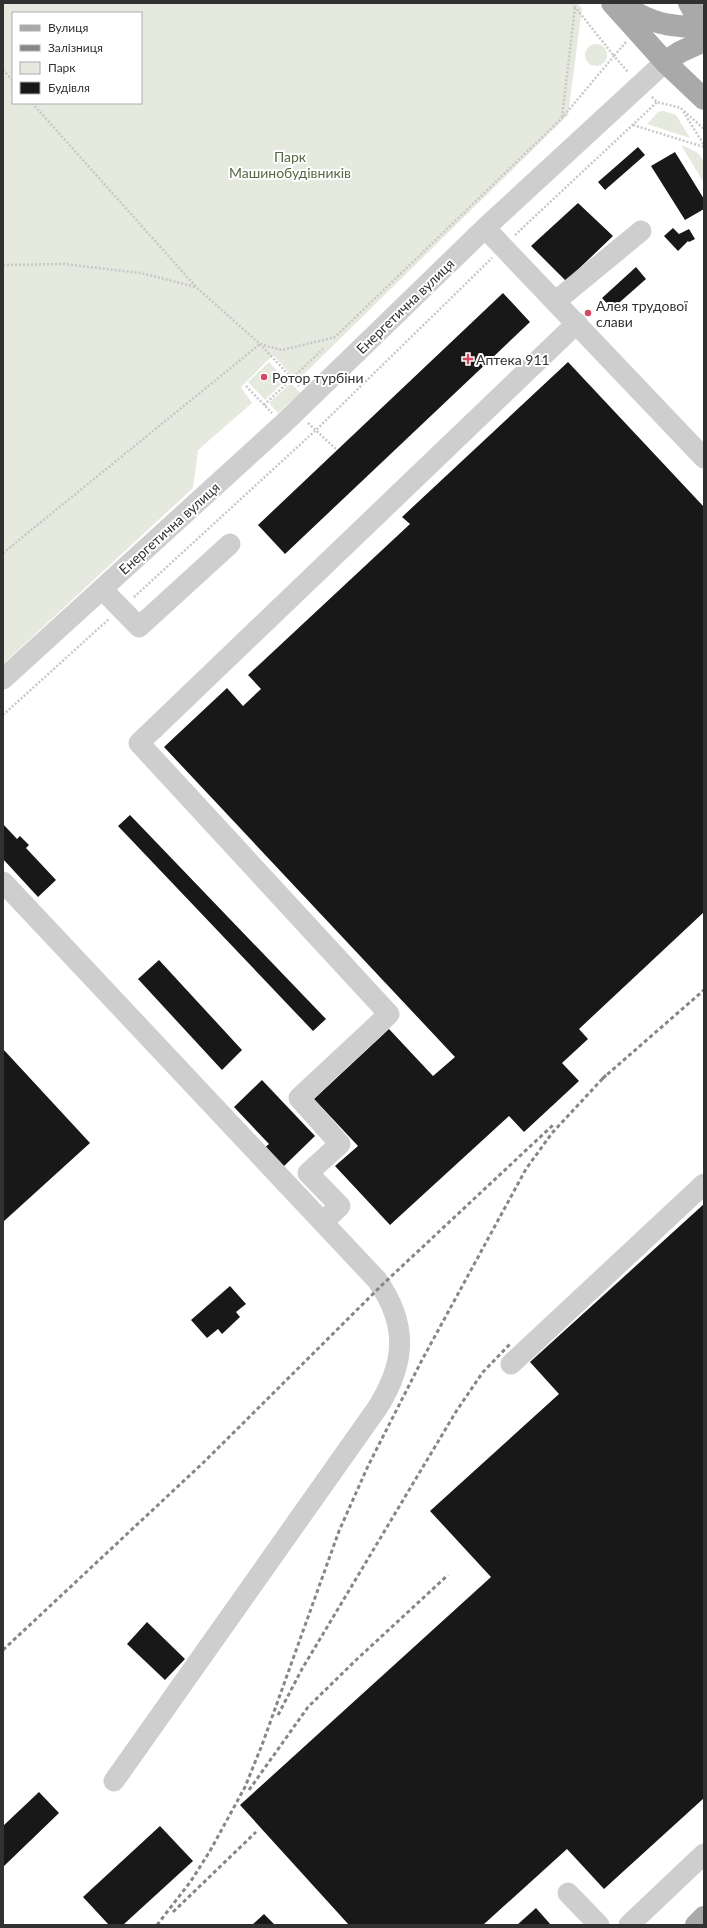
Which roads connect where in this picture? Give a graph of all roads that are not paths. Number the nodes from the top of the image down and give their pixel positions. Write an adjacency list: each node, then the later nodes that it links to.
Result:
1 (612, 3): 5 (main road)
2 (622, 3): 4 (main road)
3 (689, 3): 4 (main road)
4 (704, 32): 5 (main road)
5 (665, 62): 6 (main road); 7 (street, Енергетична вулиця)
6 (704, 99)
7 (485, 228): 9 (street); 13 (street, Енергетична вулиця)
8 (641, 231): 9 (street)
9 (556, 301): 10 (street)
10 (577, 324): 11 (street); 17 (street)
11 (703, 455)
12 (230, 544): 13 (street)
13 (102, 589): 14 (street, Енергетична вулиця)
14 (3, 679)
15 (3, 882): 17 (street)
16 (704, 1184): 18 (street)
17 (322, 1222): 19 (street)
18 (511, 1364)
19 (114, 1782)
20 (704, 1854): 24 (street)
21 (568, 1892): 23 (street)
22 (704, 1917): 25 (main road)
23 (599, 1925)
24 (629, 1925)
25 (696, 1925)

